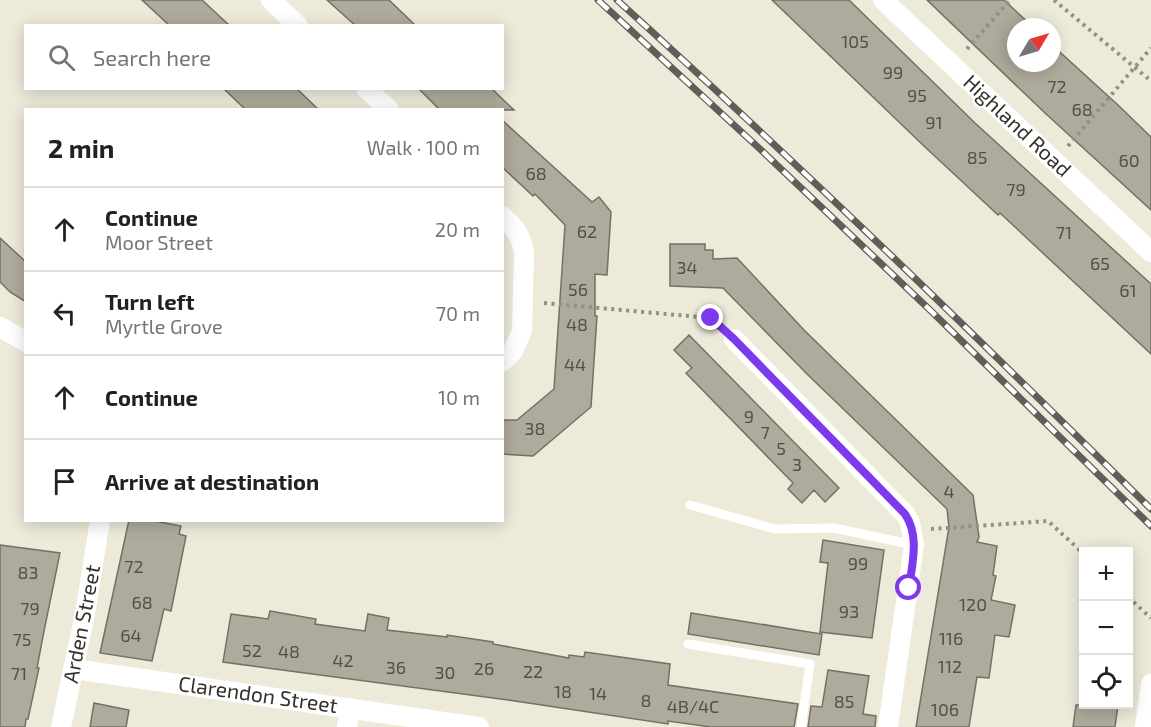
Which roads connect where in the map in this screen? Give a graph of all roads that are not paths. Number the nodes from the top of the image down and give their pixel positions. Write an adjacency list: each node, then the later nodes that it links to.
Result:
1 (271, 0): 3 (street)
2 (884, 0): 7 (street, Highland Road)
3 (296, 24)
4 (368, 90): 5 (street)
5 (387, 108)
6 (504, 218): 11 (street)
7 (1151, 252)
8 (0, 327): 10 (street)
9 (734, 339): 14 (street)
10 (24, 341)
11 (504, 360)
12 (690, 505): 14 (lane)
13 (100, 522): 16 (street, Arden Street)
14 (913, 538): 22 (street)
15 (687, 644): 21 (lane)
16 (73, 669): 18 (street, Clarendon Street); 19 (street, Arden Street)
17 (1151, 684): 23 (street)
18 (349, 718): 20 (street, Clarendon Street)
19 (61, 727)
20 (479, 727)
21 (801, 727)
22 (888, 727)
23 (1145, 727)

